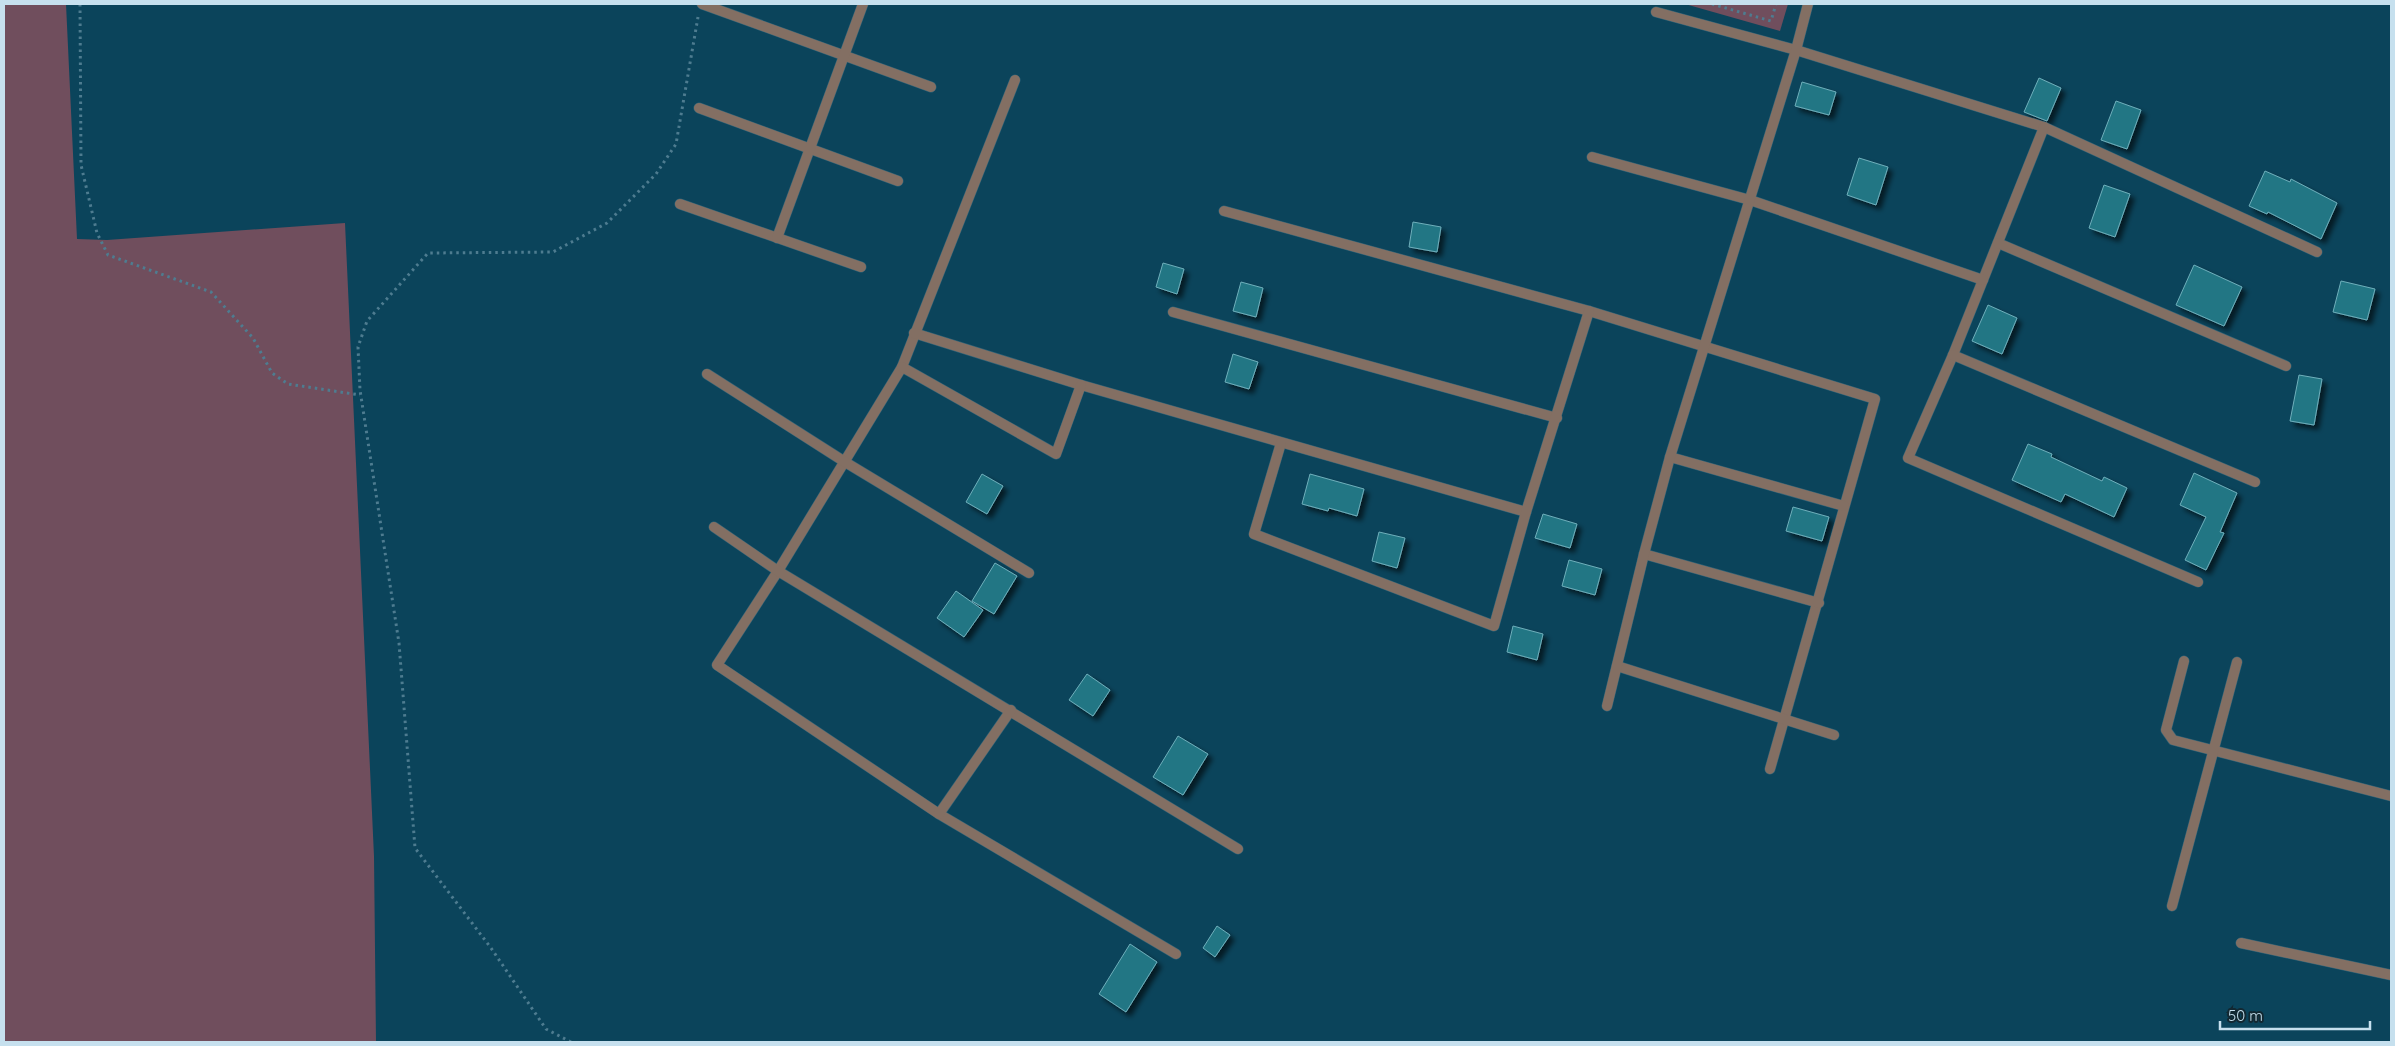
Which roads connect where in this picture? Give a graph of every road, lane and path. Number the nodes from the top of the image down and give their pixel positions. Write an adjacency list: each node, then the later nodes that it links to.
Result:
1 (80, 4): 34 (path)
2 (863, 4): 9 (street)
3 (1714, 4): 4 (path)
4 (1776, 4)
5 (1808, 4): 8 (street)
6 (700, 8): 9 (street); 34 (path)
7 (1656, 12): 8 (street)
8 (1796, 50): 13 (street); 17 (street)
9 (844, 56): 11 (street); 14 (street)
10 (1015, 80): 27 (street)
11 (931, 87)
12 (699, 108): 14 (street)
13 (2044, 127): 21 (street); 22 (street)
14 (810, 148): 16 (street); 20 (street)
15 (1592, 157): 17 (street)
16 (898, 181)
17 (1750, 200): 24 (street); 28 (street)
18 (680, 204): 20 (street)
19 (1224, 211): 25 (street)
20 (777, 238): 23 (street)
21 (1998, 243): 24 (street); 30 (street)
22 (2317, 252)
23 (862, 267)
24 (1983, 280): 29 (street)
25 (1589, 311): 28 (street); 35 (street)
26 (1173, 312): 35 (street)
27 (914, 333): 31 (street); 33 (street)
28 (1705, 346): 37 (street); 40 (street)
29 (1952, 354): 39 (street); 46 (street)
30 (2286, 366)
31 (902, 367): 33 (street); 38 (street)
32 (707, 374): 38 (street)
33 (1081, 385): 36 (street)
34 (360, 395): 64 (path)
35 (1557, 418): 41 (street)
36 (1282, 443): 41 (street); 41 (street)
37 (1670, 457): 40 (street); 43 (street)
38 (844, 462): 44 (street); 45 (street)
39 (2255, 482)
40 (1844, 506): 47 (street)
41 (1526, 512)
42 (714, 527): 44 (street)
43 (1644, 554): 47 (street); 50 (street)
44 (778, 571): 52 (street); 58 (street)
45 (1029, 573)
46 (2198, 582)
47 (1819, 603): 53 (street)
48 (2184, 661): 55 (street)
49 (2237, 662): 55 (street)
50 (1617, 666): 51 (street); 53 (street)
51 (1607, 706)
52 (1011, 710): 58 (street); 59 (street)
53 (1785, 720): 54 (street); 56 (street)
54 (1834, 735)
55 (2213, 752): 57 (street); 60 (street)
56 (1770, 769)
57 (2391, 796)
58 (939, 814): 62 (street)
59 (1238, 849)
60 (2172, 906)
61 (2241, 943): 63 (street)
62 (1176, 954)
63 (2391, 975)
64 (570, 1042)

